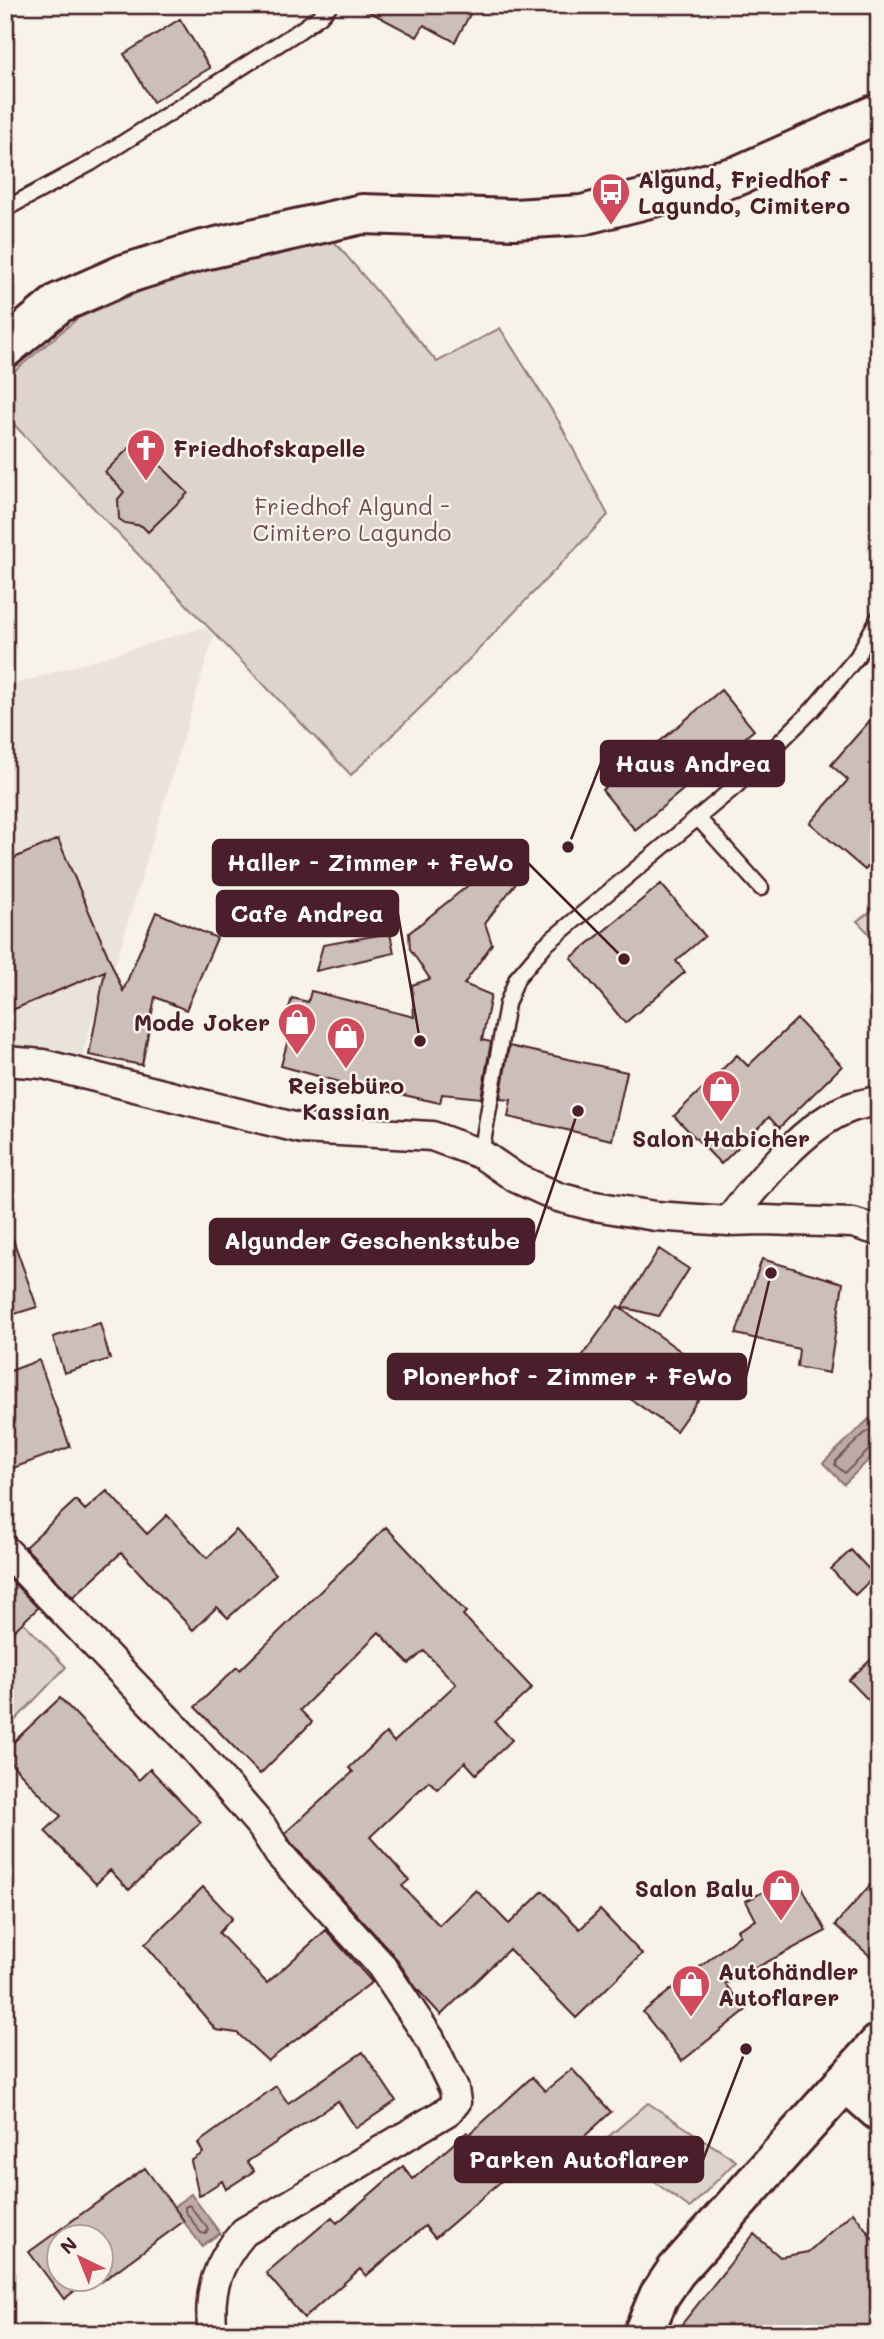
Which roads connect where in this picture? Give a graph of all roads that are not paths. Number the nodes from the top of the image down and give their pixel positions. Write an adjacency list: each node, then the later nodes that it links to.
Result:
1 (330, 5): 3 (lane)
2 (879, 113): 4 (main road)
3 (5, 209)
4 (5, 348)
5 (879, 617): 6 (lane)
6 (698, 818): 7 (lane); 10 (lane)
7 (761, 888)
8 (5, 1061): 10 (street)
9 (879, 1100): 11 (street)
10 (481, 1154): 11 (street)
11 (728, 1221): 12 (street)
12 (879, 1231)
13 (5, 1550): 17 (street)
14 (879, 2044): 15 (main road)
15 (845, 2081): 16 (main road); 18 (main road)
16 (879, 2110)
17 (213, 2334)
18 (643, 2334)

